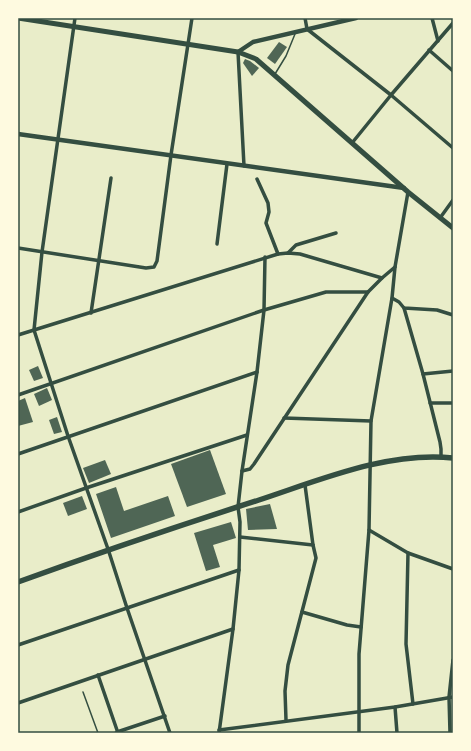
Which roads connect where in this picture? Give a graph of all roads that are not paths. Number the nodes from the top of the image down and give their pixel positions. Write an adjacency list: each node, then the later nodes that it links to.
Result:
1 (18, 18): 8 (main road)
2 (75, 18): 8 (street)
3 (192, 18): 12 (street)
4 (305, 18): 9 (street)
5 (356, 18): 9 (street)
6 (432, 18): 11 (street)
7 (453, 23): 11 (street)
8 (74, 26): 12 (main road); 19 (street)
9 (307, 29): 10 (street); 17 (street)
10 (296, 32): 14 (street); 16 (lane)
11 (438, 41): 13 (street)
12 (188, 44): 14 (main road); 22 (street)
13 (429, 50): 15 (street); 17 (street)
14 (238, 52): 16 (main road); 24 (street)
15 (453, 70)
16 (274, 75): 20 (main road)
17 (391, 95): 20 (street); 21 (street)
18 (18, 134): 19 (street)
19 (58, 140): 22 (street); 34 (street)
20 (352, 143): 27 (main road)
21 (453, 148)
22 (171, 155): 23 (street); 38 (street)
23 (227, 164): 24 (street); 32 (street)
24 (244, 166): 27 (street)
25 (111, 178): 38 (street)
26 (257, 179): 36 (street)
27 (406, 190): 29 (main road); 39 (street)
28 (453, 200): 29 (street)
29 (440, 218): 30 (main road)
30 (453, 228)
31 (336, 233): 35 (street)
32 (217, 244)
33 (18, 248): 34 (street)
34 (42, 252): 38 (street); 47 (street)
35 (288, 253): 36 (street); 40 (street)
36 (278, 254): 37 (street)
37 (265, 257): 44 (street); 45 (street)
38 (99, 261): 45 (street)
39 (395, 267): 40 (street); 42 (street)
40 (382, 278): 41 (street)
41 (368, 292): 44 (street); 56 (street)
42 (392, 298): 43 (street); 57 (street)
43 (404, 308): 46 (street); 51 (street)
44 (264, 310): 50 (street); 52 (street)
45 (91, 313): 47 (street)
46 (453, 315)
47 (34, 330): 48 (street); 52 (street)
48 (18, 335)
49 (453, 371): 51 (street)
50 (257, 372): 58 (street); 59 (street)
51 (423, 374): 54 (street)
52 (50, 384): 53 (street); 59 (street)
53 (18, 395)
54 (430, 403): 55 (street); 61 (street)
55 (453, 403)
56 (284, 418): 57 (street); 64 (street)
57 (371, 421): 63 (street)
58 (247, 435): 64 (street); 66 (street)
59 (68, 436): 60 (street); 66 (street)
60 (18, 454)
61 (441, 457): 62 (main road); 63 (main road)
62 (453, 458)
63 (370, 466): 65 (main road); 69 (street)
64 (242, 471): 67 (street)
65 (306, 485): 67 (main road); 71 (street)
66 (86, 488): 68 (street); 72 (street)
67 (238, 506): 70 (street); 72 (main road)
68 (18, 512)
69 (369, 530): 73 (street); 79 (street)
70 (240, 538): 71 (street); 75 (street)
71 (313, 545): 78 (street)
72 (108, 549): 76 (main road); 77 (street)
73 (408, 553): 74 (street); 88 (street)
74 (453, 569)
75 (239, 570): 77 (street); 80 (street)
76 (18, 582)
77 (126, 608): 81 (street); 82 (street)
78 (302, 612): 79 (street); 92 (street)
79 (361, 627): 90 (street)
80 (233, 629): 82 (street); 93 (street)
81 (18, 645)
82 (145, 660): 84 (street); 91 (street)
83 (453, 660): 86 (street)
84 (98, 675): 87 (street); 95 (street)
85 (83, 692): 94 (lane)
86 (451, 697): 88 (street); 99 (street)
87 (18, 703)
88 (413, 704): 89 (street)
89 (394, 707): 90 (street); 98 (street)
90 (358, 711): 92 (street); 97 (street)
91 (165, 716): 95 (street); 96 (street)
92 (286, 720): 93 (street)
93 (219, 731)
94 (98, 733)
95 (116, 733)
96 (170, 733)
97 (359, 733)
98 (397, 733)
99 (450, 733)

